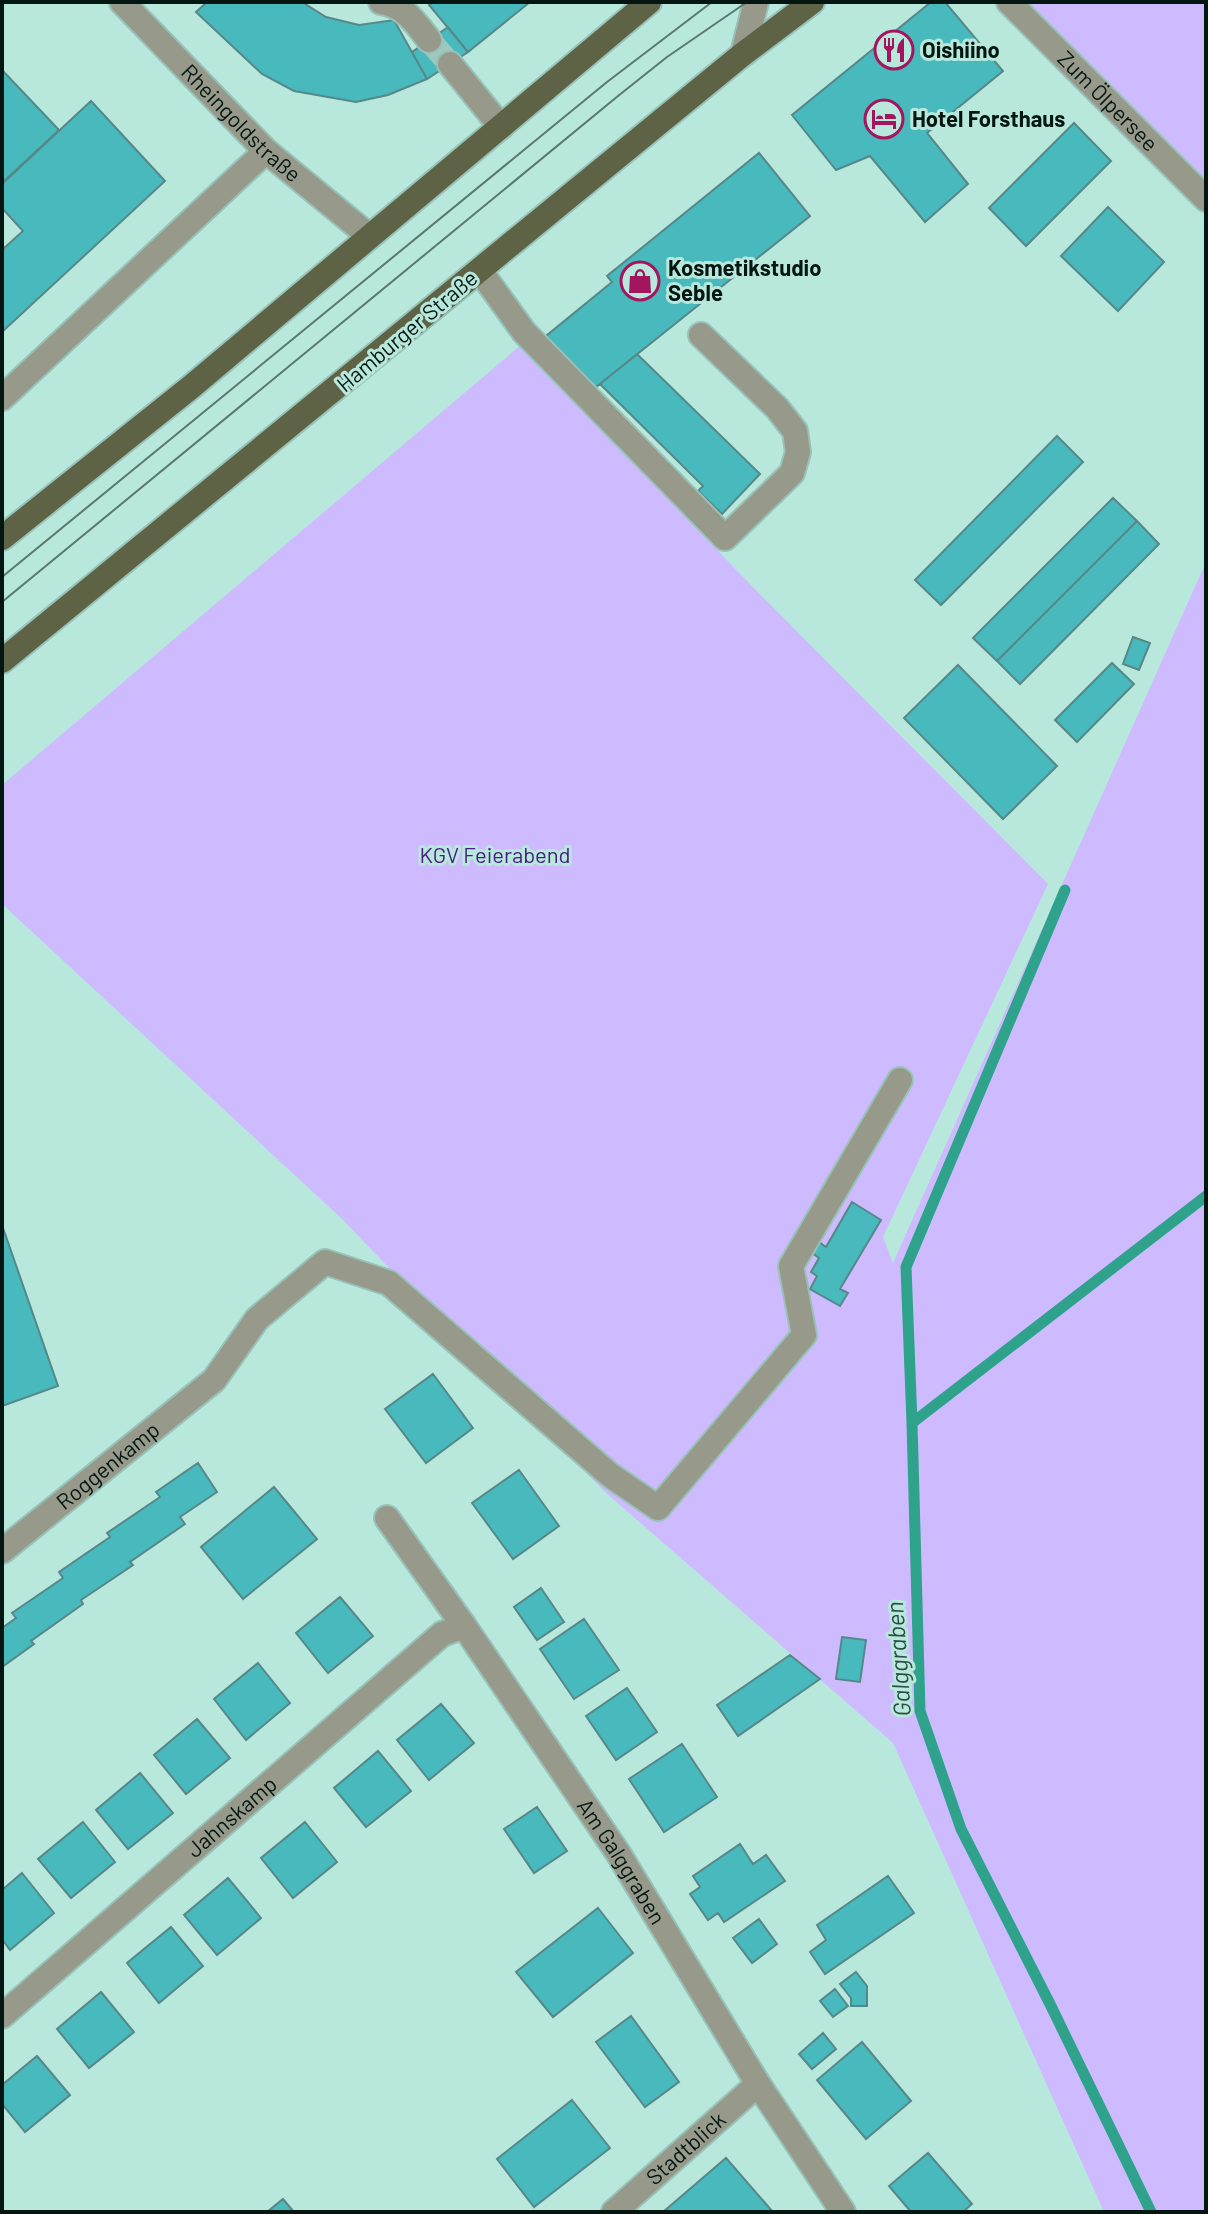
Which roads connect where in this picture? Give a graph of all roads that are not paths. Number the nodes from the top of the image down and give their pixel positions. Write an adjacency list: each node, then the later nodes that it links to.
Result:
1 (122, 2): 11 (street, Rheingoldstraße)
2 (381, 2): 7 (street)
3 (649, 2): 10 (main road)
4 (756, 2): 8 (street)
5 (812, 2): 8 (main road, Hamburger Straße)
6 (1009, 2): 12 (street, Zum Ölpersee)
7 (429, 40)
8 (743, 54): 14 (main road, Hamburger Straße)
9 (450, 64): 10 (street)
10 (501, 127): 13 (main road)
11 (266, 151): 13 (street, Rheingoldstraße); 16 (street)
12 (1206, 199)
13 (369, 236): 17 (main road)
14 (480, 271): 15 (street); 18 (main road, Hamburger Straße)
15 (701, 335)
16 (2, 398)
17 (2, 538)
18 (2, 661)
19 (900, 1080): 21 (street, Roggenkamp)
20 (387, 1518): 22 (street, Am Galggraben)
21 (2, 1551)
22 (464, 1626): 23 (street, Jahnskamp); 24 (street, Am Galggraben)
23 (2, 2016)
24 (758, 2084): 25 (street, Stadtblick); 26 (street, Am Galggraben)
25 (614, 2212)
26 (843, 2212)

